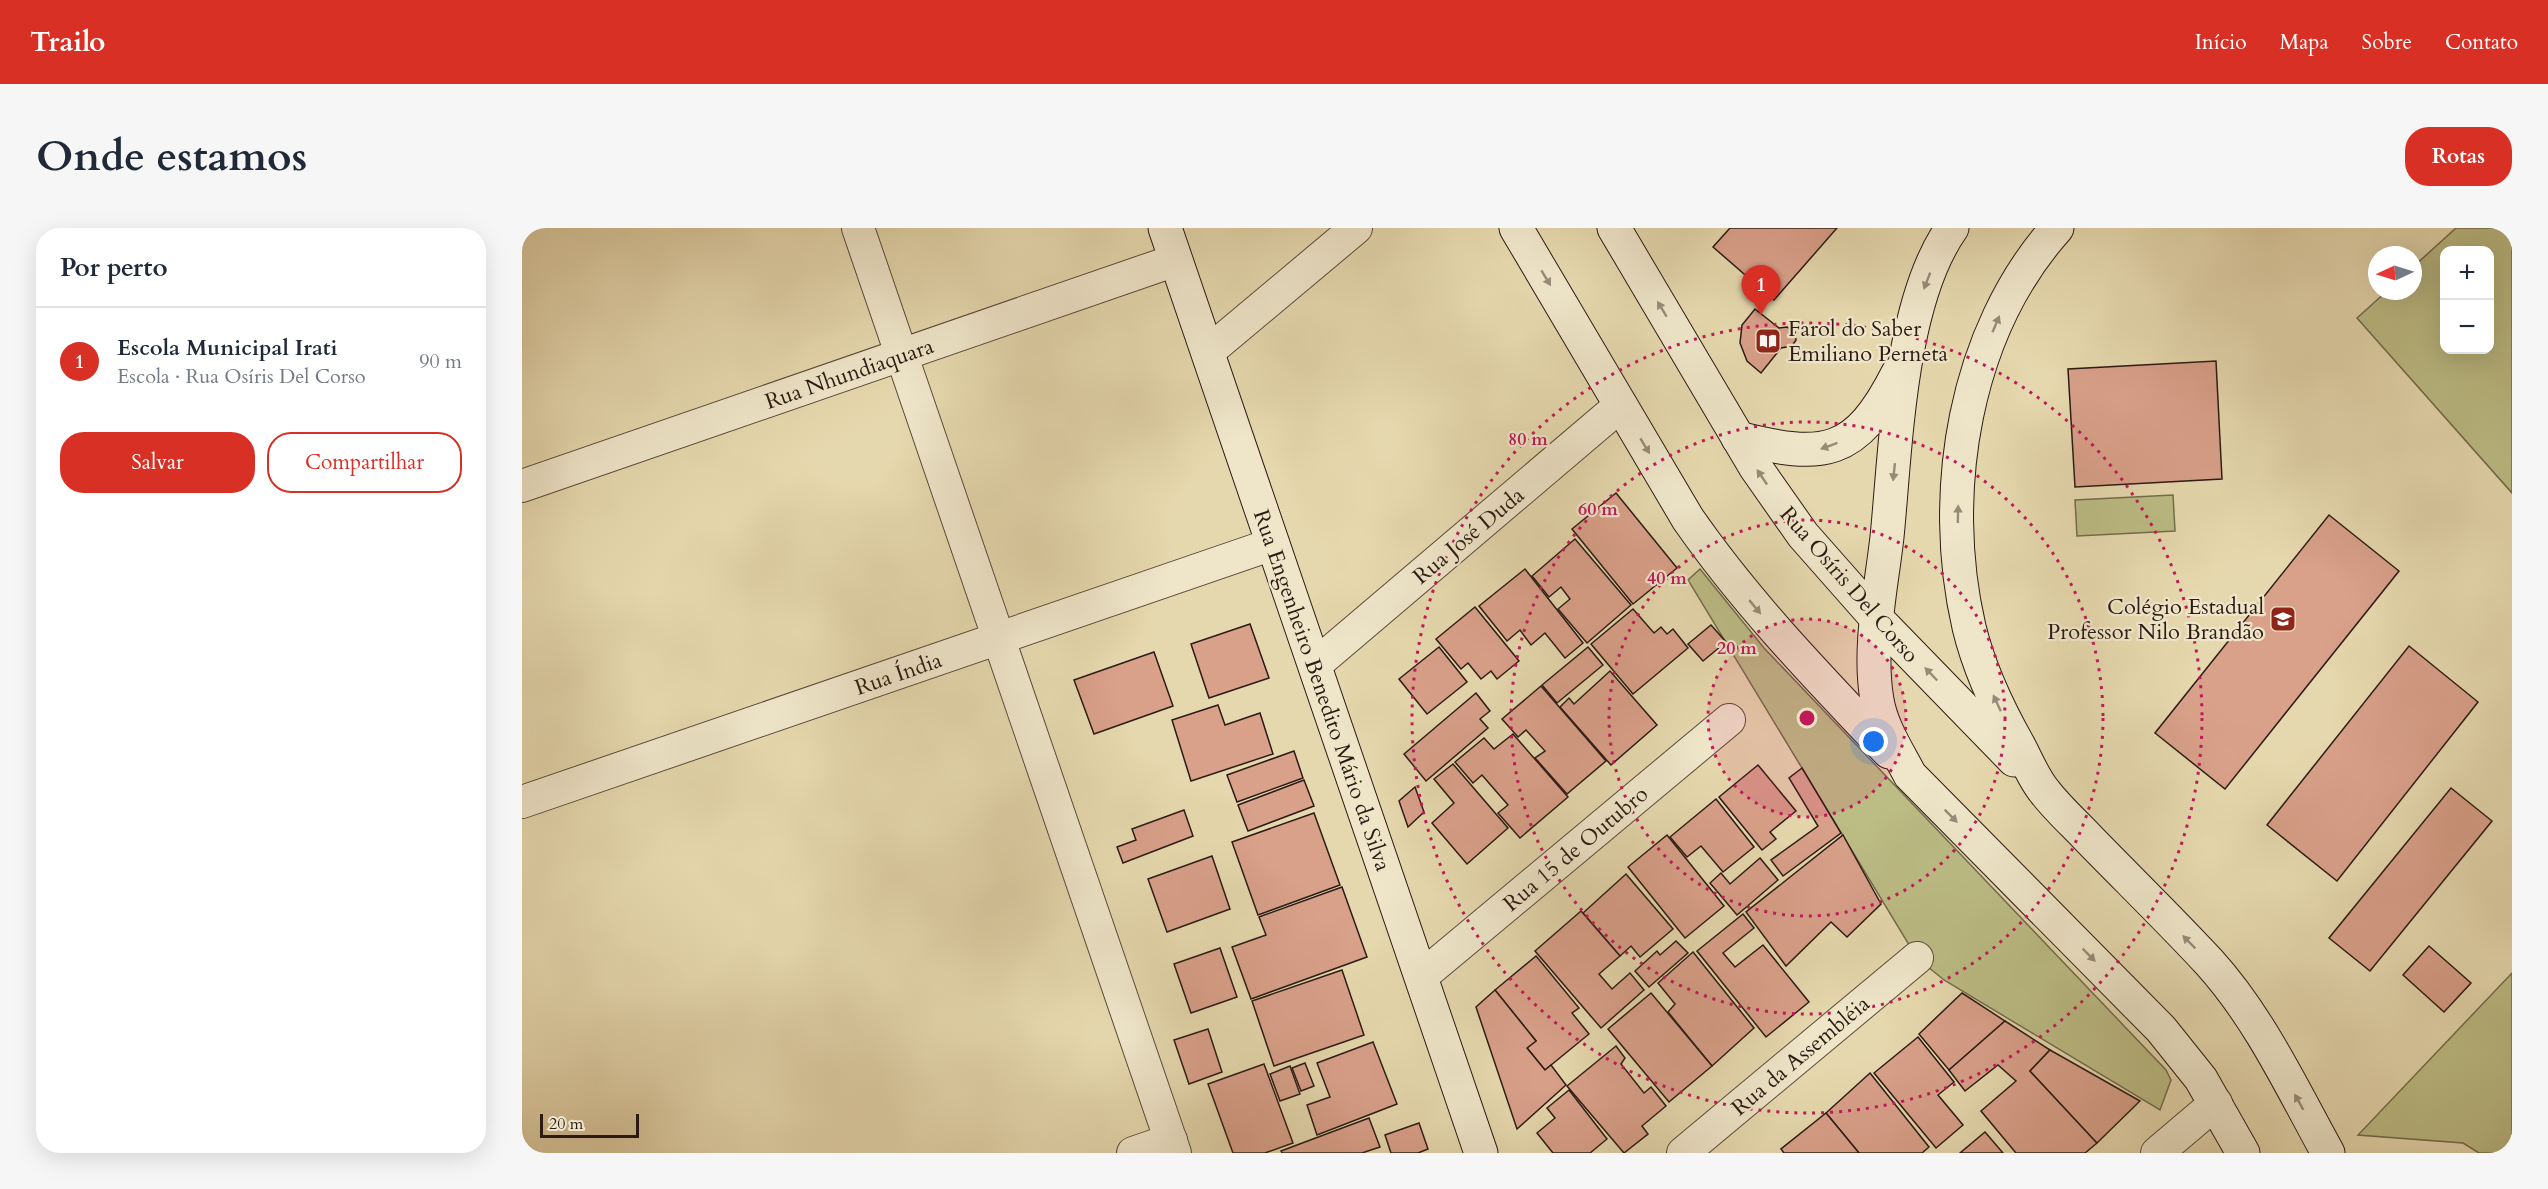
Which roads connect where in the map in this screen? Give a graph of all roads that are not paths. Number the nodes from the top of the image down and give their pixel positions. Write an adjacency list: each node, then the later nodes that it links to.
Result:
1 (858, 228): 10 (street)
2 (1165, 228): 8 (main road, Rua Engenheiro Benedito Mário da Silva)
3 (1356, 228): 9 (street)
4 (1516, 228): 12 (main road, one-way to 12)
5 (1614, 228): 13 (main road, Rua Osíris Del Corso, one-way to 5)
6 (1952, 228): 11 (main road, one-way to 11)
7 (2057, 228): 21 (main road, one-way to 7)
8 (1176, 260): 9 (main road, Rua Engenheiro Benedito Mário da Silva); 10 (street, Rua Nhundiaquara)
9 (1208, 351): 15 (main road, Rua Engenheiro Benedito Mário da Silva)
10 (901, 355): 14 (street, Rua Nhundiaquara); 17 (street)
11 (1906, 358): 13 (main road, one-way to 13); 16 (main road, one-way to 16)
12 (1621, 405): 18 (street, Rua José Duda); 20 (main road, one-way to 20)
13 (1738, 438): 16 (main road, Rua Osíris Del Corso, one-way to 13)
14 (522, 486)
15 (1273, 544): 17 (street, Rua Índia); 18 (main road, Rua Engenheiro Benedito Mário da Silva)
16 (1878, 620): 20 (main road); 21 (main road, Rua Osíris Del Corso, one-way to 16)
17 (999, 639): 22 (street, Rua Índia); 26 (street)
18 (1315, 665): 24 (main road, Rua Engenheiro Benedito Mário da Silva)
19 (1729, 720): 24 (street, Rua 15 de Outubro)
20 (1910, 775): 25 (main road, one-way to 25)
21 (2044, 792): 32 (main road, Rua Osíris Del Corso, one-way to 21)
22 (522, 802)
23 (1917, 958): 29 (street, Rua da Assembléia)
24 (1421, 977): 28 (main road, Rua Engenheiro Benedito Mário da Silva)
25 (2216, 1103): 30 (street); 31 (main road)
26 (1173, 1147): 27 (street)
27 (1133, 1153)
28 (1481, 1153)
29 (1683, 1153)
30 (2157, 1153)
31 (2244, 1153)
32 (2328, 1153)

